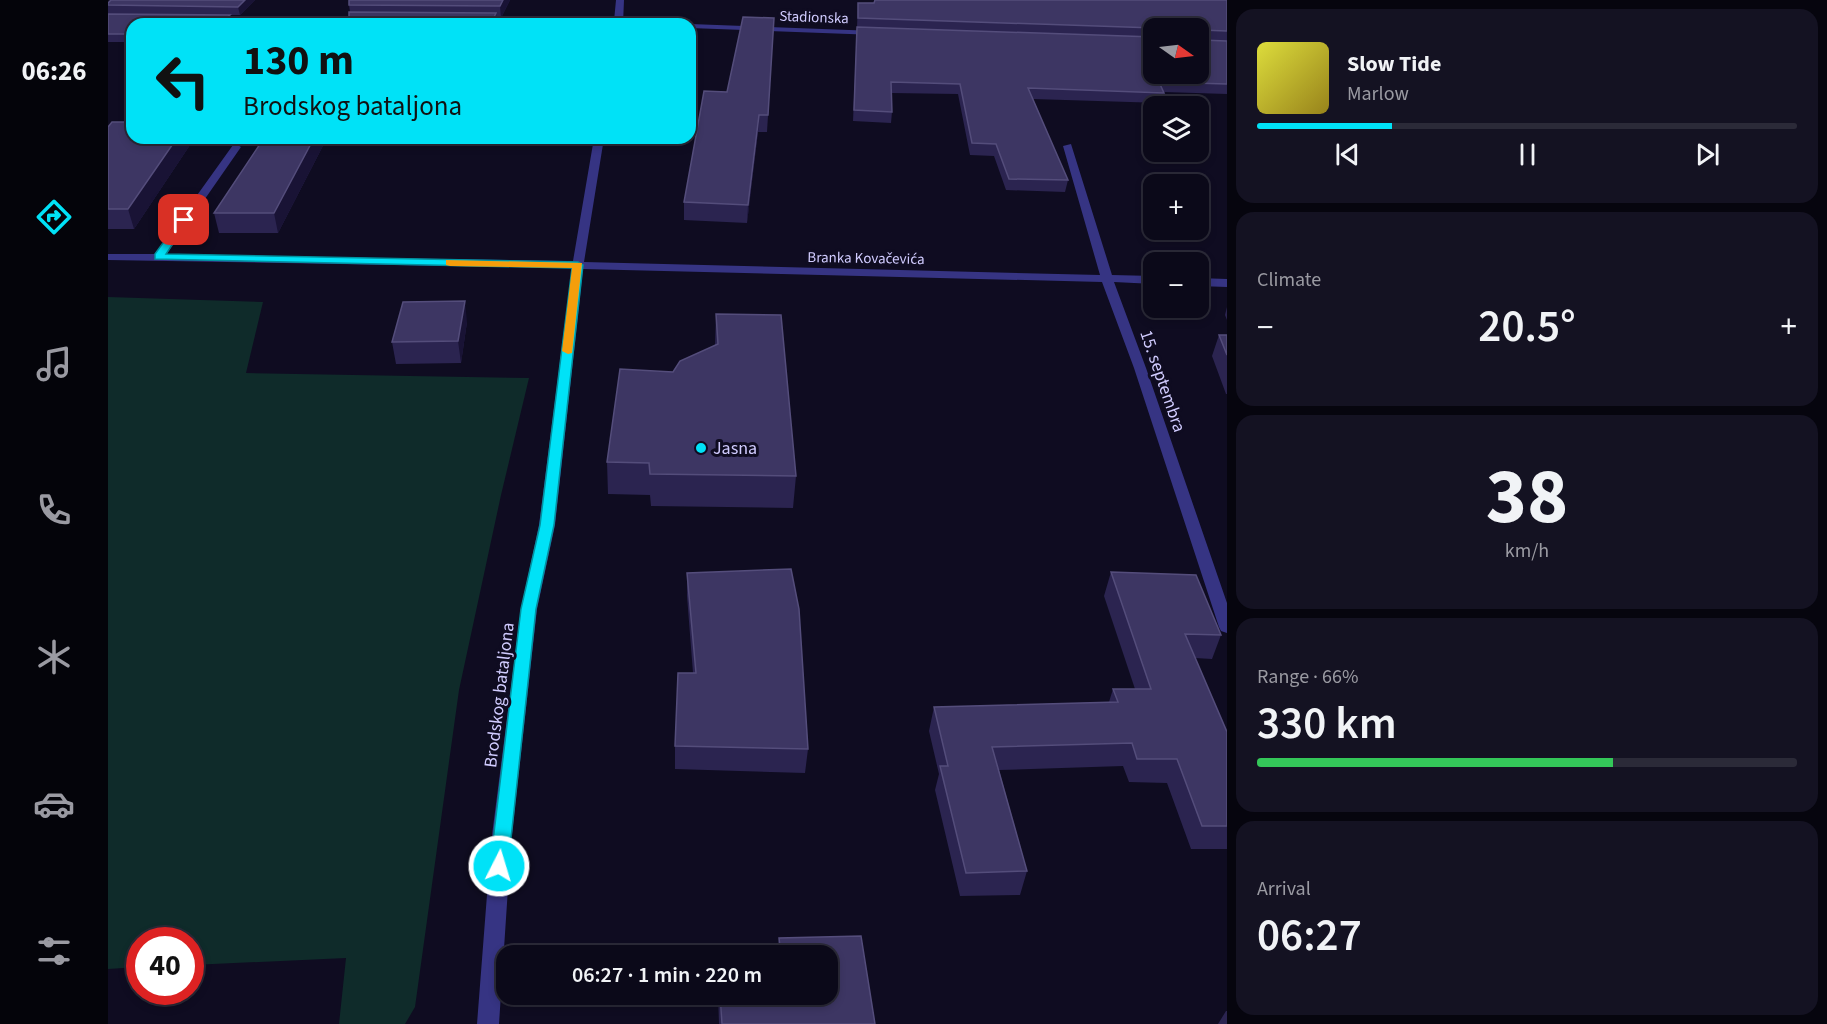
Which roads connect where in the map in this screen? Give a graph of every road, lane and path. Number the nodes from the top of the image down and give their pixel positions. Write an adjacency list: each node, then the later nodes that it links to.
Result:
1 (620, 0): 2 (street)
2 (618, 18)
3 (696, 26): 4 (street, Stadionska)
4 (891, 33)
5 (598, 144): 10 (street, Brodskog bataljona)
6 (1068, 146): 11 (street, 15. septembra)
7 (236, 147): 9 (street)
8 (108, 257): 9 (street)
9 (159, 257): 10 (street)
10 (578, 265): 11 (street, Branka Kovačevića); 16 (street, Brodskog bataljona)
11 (1107, 279): 12 (street, Branka Kovačevića); 15 (street, 15. septembra)
12 (1143, 280)
13 (1209, 282): 14 (street)
14 (1227, 283)
15 (1227, 627)
16 (488, 1024)

